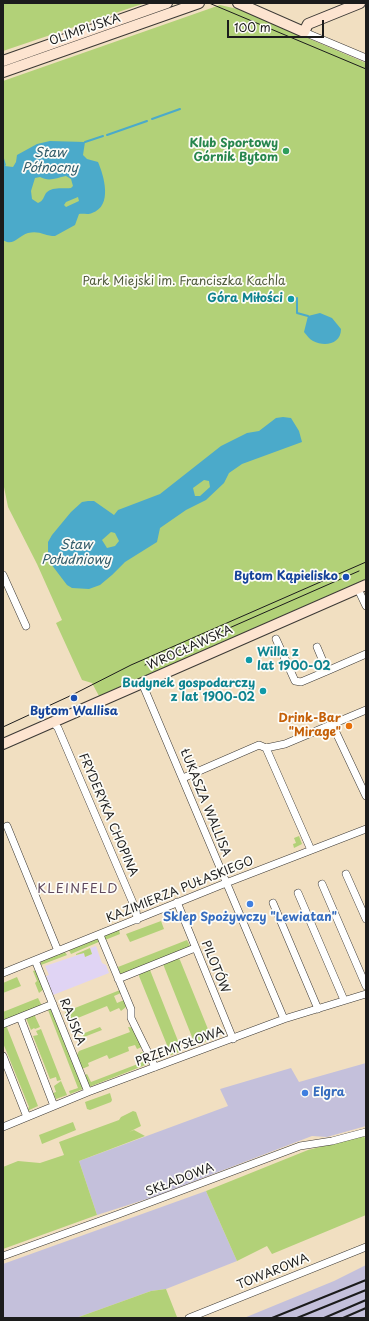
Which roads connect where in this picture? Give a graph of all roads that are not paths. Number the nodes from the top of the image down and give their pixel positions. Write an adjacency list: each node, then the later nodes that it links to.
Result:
1 (167, 3): 7 (street, OLIMPIJSKA)
2 (199, 3): 8 (street, OLIMPIJSKA)
3 (238, 3): 5 (street)
4 (360, 3): 5 (street)
5 (304, 32): 6 (street)
6 (366, 58)
7 (3, 61)
8 (3, 72)
9 (3, 575): 12 (street)
10 (362, 587): 11 (street); 17 (street, WROCŁAWSKA)
11 (366, 606)
12 (26, 626)
13 (276, 639): 16 (street)
14 (317, 647): 16 (street)
15 (366, 654): 16 (street)
16 (328, 671)
17 (142, 683): 19 (street, WROCŁAWSKA); 23 (street, ŁUKASZA WALLISA)
18 (366, 710): 20 (street)
19 (53, 722): 21 (street, WROCŁAWSKA); 35 (street, FRYDERYKA CHOPINA)
20 (332, 724): 22 (street); 24 (street)
21 (3, 744)
22 (266, 748): 23 (street); 27 (street)
23 (183, 778): 29 (street, ŁUKASZA WALLISA)
24 (366, 796)
25 (7, 826): 38 (street)
26 (366, 829): 27 (street, KAZIMIERZA PUŁASKIEGO)
27 (311, 850): 29 (street, KAZIMIERZA PUŁASKIEGO)
28 (346, 874): 34 (street)
29 (226, 883): 32 (street, KAZIMIERZA PUŁASKIEGO); 48 (street, ŁUKASZA WALLISA)
30 (322, 884): 42 (street)
31 (298, 893): 44 (street)
32 (177, 902): 35 (street, KAZIMIERZA PUŁASKIEGO); 37 (street, PILOTÓW)
33 (273, 903): 46 (street)
34 (366, 919)
35 (137, 920): 36 (street, KAZIMIERZA PUŁASKIEGO)
36 (100, 935): 38 (street, KAZIMIERZA PUŁASKIEGO); 41 (street)
37 (195, 948): 41 (street); 50 (street, PILOTÓW)
38 (58, 951): 39 (street, KAZIMIERZA PUŁASKIEGO)
39 (35, 960): 40 (street, KAZIMIERZA PUŁASKIEGO); 45 (street, RAJSKA)
40 (3, 973)
41 (118, 979): 52 (street)
42 (366, 986)
43 (366, 994): 44 (street, PRZEMYSŁOWA)
44 (344, 1000): 46 (street, PRZEMYSŁOWA)
45 (53, 1004): 47 (street); 53 (street, RAJSKA)
46 (318, 1009): 48 (street, PRZEMYSŁOWA)
47 (20, 1017): 49 (street); 54 (street)
48 (284, 1019): 50 (street, PRZEMYSŁOWA)
49 (3, 1024)
50 (232, 1039): 52 (street, PRZEMYSŁOWA)
51 (3, 1056): 55 (street)
52 (155, 1067): 53 (street, PRZEMYSŁOWA)
53 (88, 1092): 54 (street, PRZEMYSŁOWA)
54 (54, 1106): 55 (street, PRZEMYSŁOWA)
55 (27, 1117): 56 (street, PRZEMYSŁOWA)
56 (4, 1124)
57 (366, 1132): 59 (street, SKŁADOWA)
58 (366, 1247): 60 (street, TOWAROWA)
59 (3, 1256)
60 (189, 1318)

